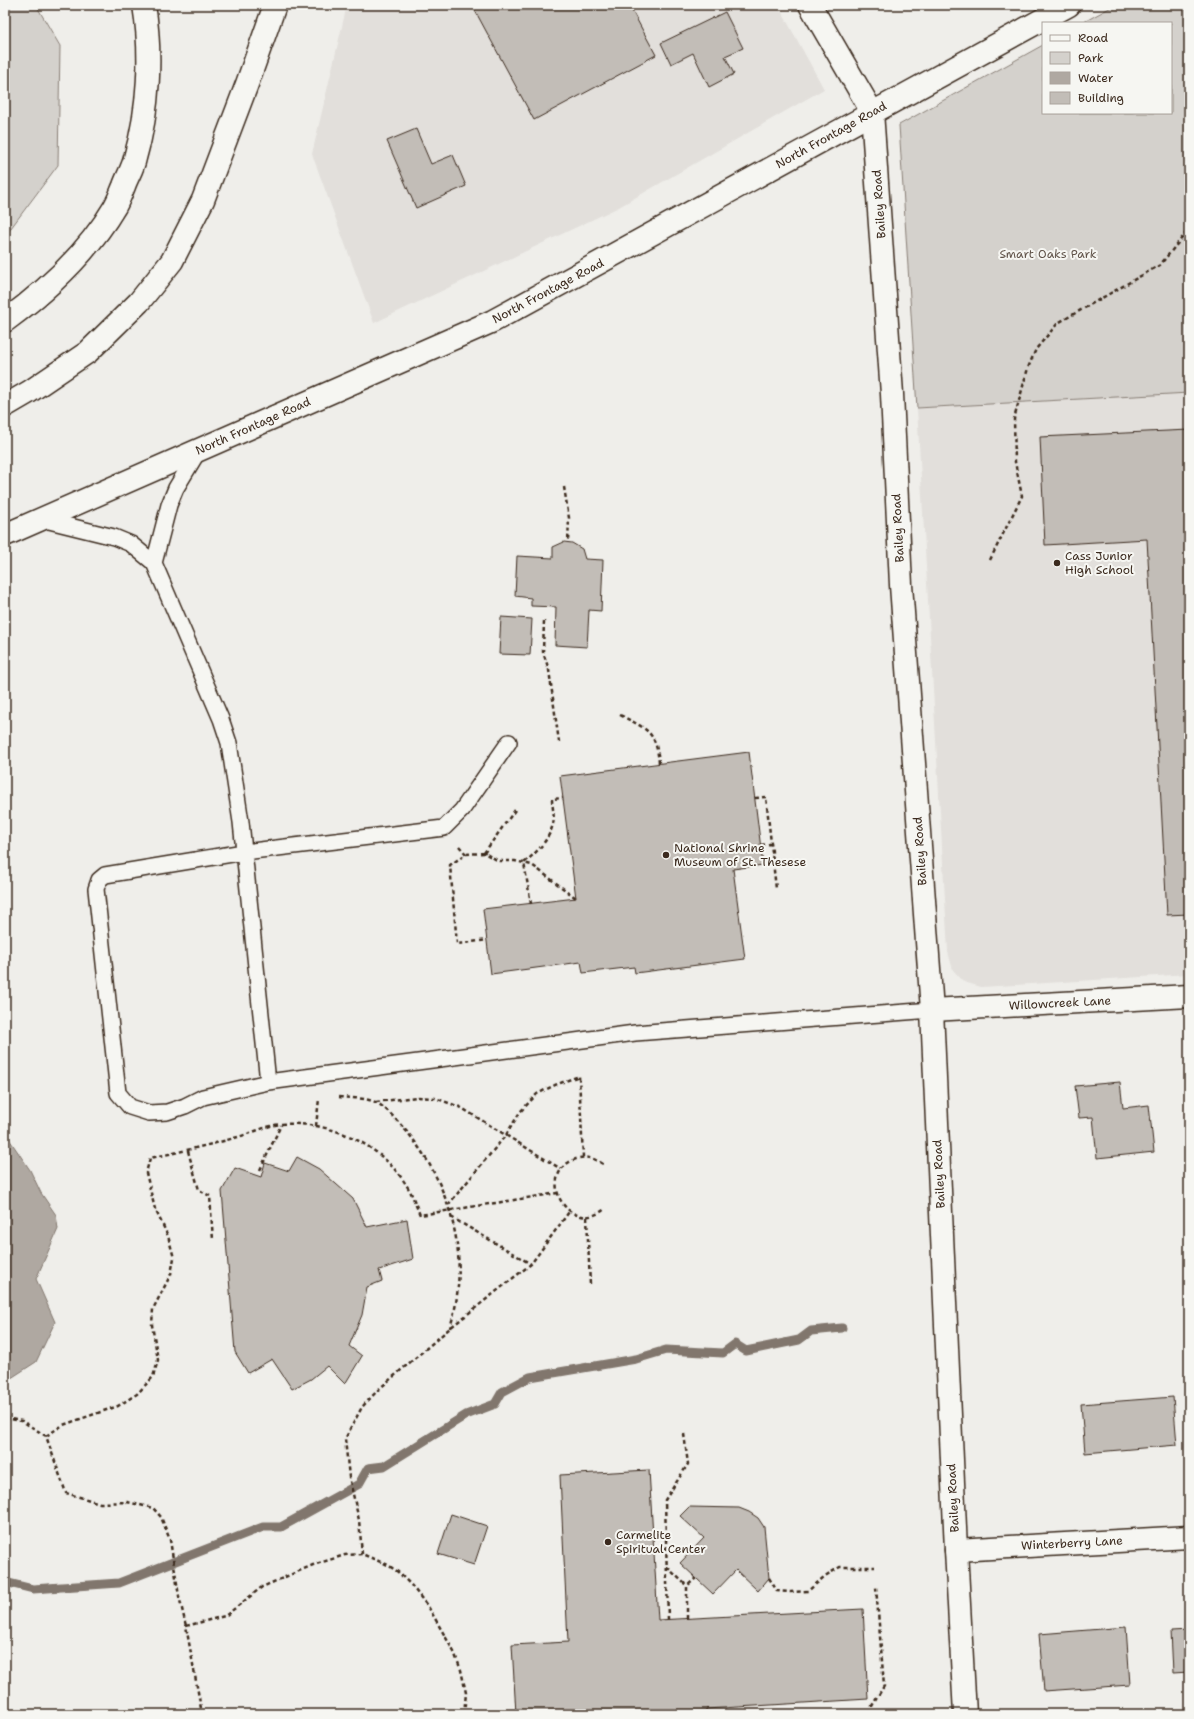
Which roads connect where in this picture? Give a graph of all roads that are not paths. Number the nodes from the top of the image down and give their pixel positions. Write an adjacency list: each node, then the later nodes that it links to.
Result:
1 (144, 5): 6 (main road)
2 (275, 5): 7 (main road)
3 (810, 5): 5 (main road, Bailey Road)
4 (1069, 5): 5 (main road, North Frontage Road)
5 (872, 112): 8 (main road, North Frontage Road); 15 (main road, Bailey Road)
6 (5, 321)
7 (5, 406)
8 (199, 450): 9 (main road, North Frontage Road); 11 (lane)
9 (41, 519): 10 (main road, North Frontage Road); 11 (lane)
10 (5, 535)
11 (154, 563): 13 (lane)
12 (509, 742): 13 (lane)
13 (244, 852): 16 (lane); 16 (lane)
14 (1189, 996): 15 (main road, Willowcreek Lane)
15 (932, 1010): 16 (lane); 18 (main road, Bailey Road)
16 (268, 1082)
17 (1189, 1537): 18 (main road, Winterberry Lane)
18 (956, 1550): 19 (main road, Bailey Road)
19 (965, 1714)

